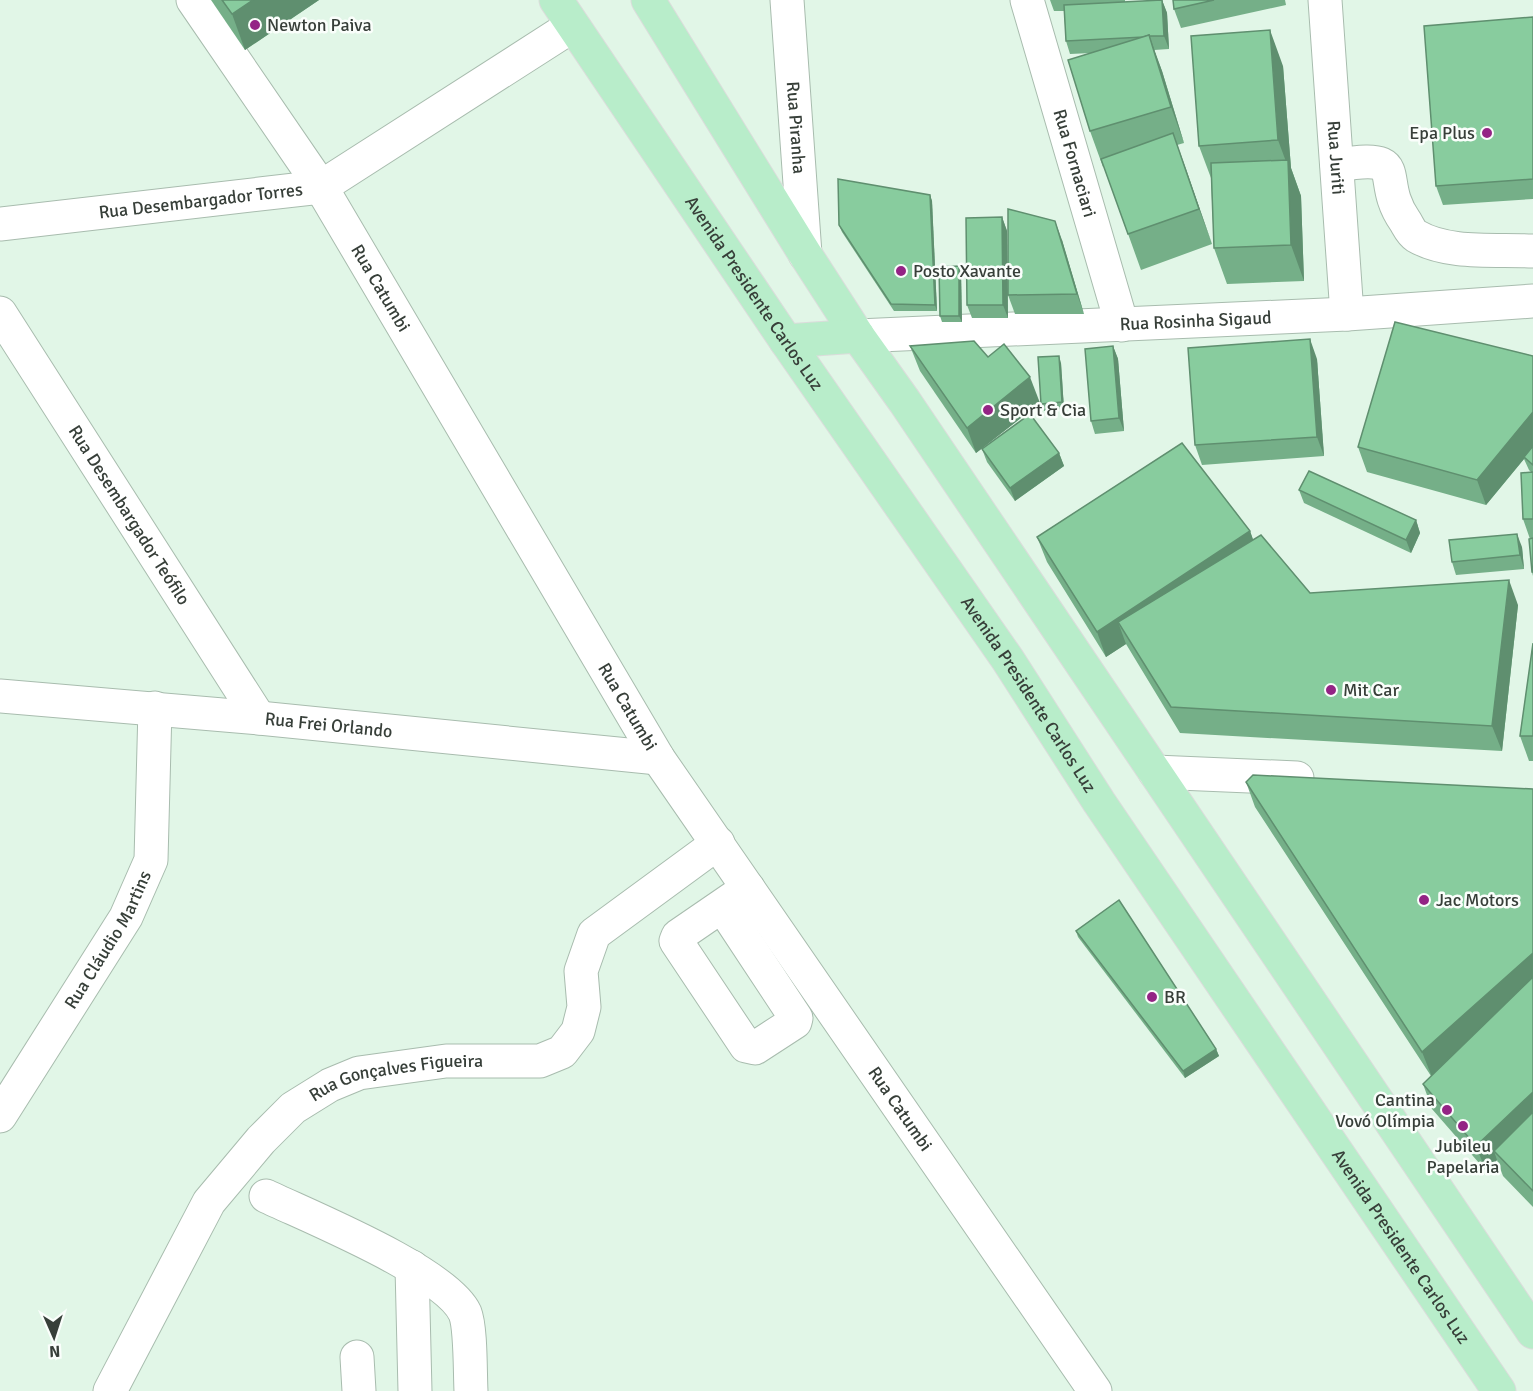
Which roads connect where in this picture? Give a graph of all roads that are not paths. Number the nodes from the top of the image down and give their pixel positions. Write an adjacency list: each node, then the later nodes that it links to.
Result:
1 (193, 0): 8 (street, Rua Catumbi)
2 (648, 0): 11 (main road)
3 (787, 0): 11 (street, Rua Piranha)
4 (1027, 0): 15 (street, Rua Fornaciari)
5 (1325, 0): 7 (street, Rua Juriti)
6 (564, 13): 8 (street, Rua Desembargador Torres); 17 (main road, Avenida Presidente Carlos Luz)
7 (1336, 165): 10 (street); 14 (street, Rua Juriti)
8 (321, 187): 9 (street, Rua Desembargador Torres); 21 (street, Rua Catumbi)
9 (0, 224)
10 (1533, 251)
11 (805, 254): 16 (main road)
12 (1533, 301): 14 (street, Rua Rosinha Sigaud)
13 (0, 313): 20 (street, Rua Desembargador Teófilo)
14 (1347, 314): 15 (street, Rua Rosinha Sigaud)
15 (1122, 325): 16 (street, Rua Rosinha Sigaud)
16 (858, 336): 17 (main road); 22 (main road)
17 (786, 341): 35 (main road, Avenida Presidente Carlos Luz)
18 (0, 696): 19 (street, Rua Frei Orlando)
19 (155, 708): 20 (street, Rua Frei Orlando); 25 (street, Rua Cláudio Martins)
20 (259, 718): 21 (street, Rua Frei Orlando)
21 (658, 758): 24 (street, Rua Catumbi)
22 (1155, 772): 23 (street); 28 (main road)
23 (1332, 780)
24 (718, 843): 30 (street, Rua Gonçalves Figueira); 34 (street, Rua Catumbi)
25 (0, 1116)
26 (266, 1196): 27 (street)
27 (412, 1267): 32 (street); 33 (street)
28 (1533, 1332)
29 (357, 1357): 31 (street)
30 (110, 1391)
31 (359, 1391)
32 (416, 1391)
33 (471, 1391)
34 (1095, 1391)
35 (1499, 1391)

